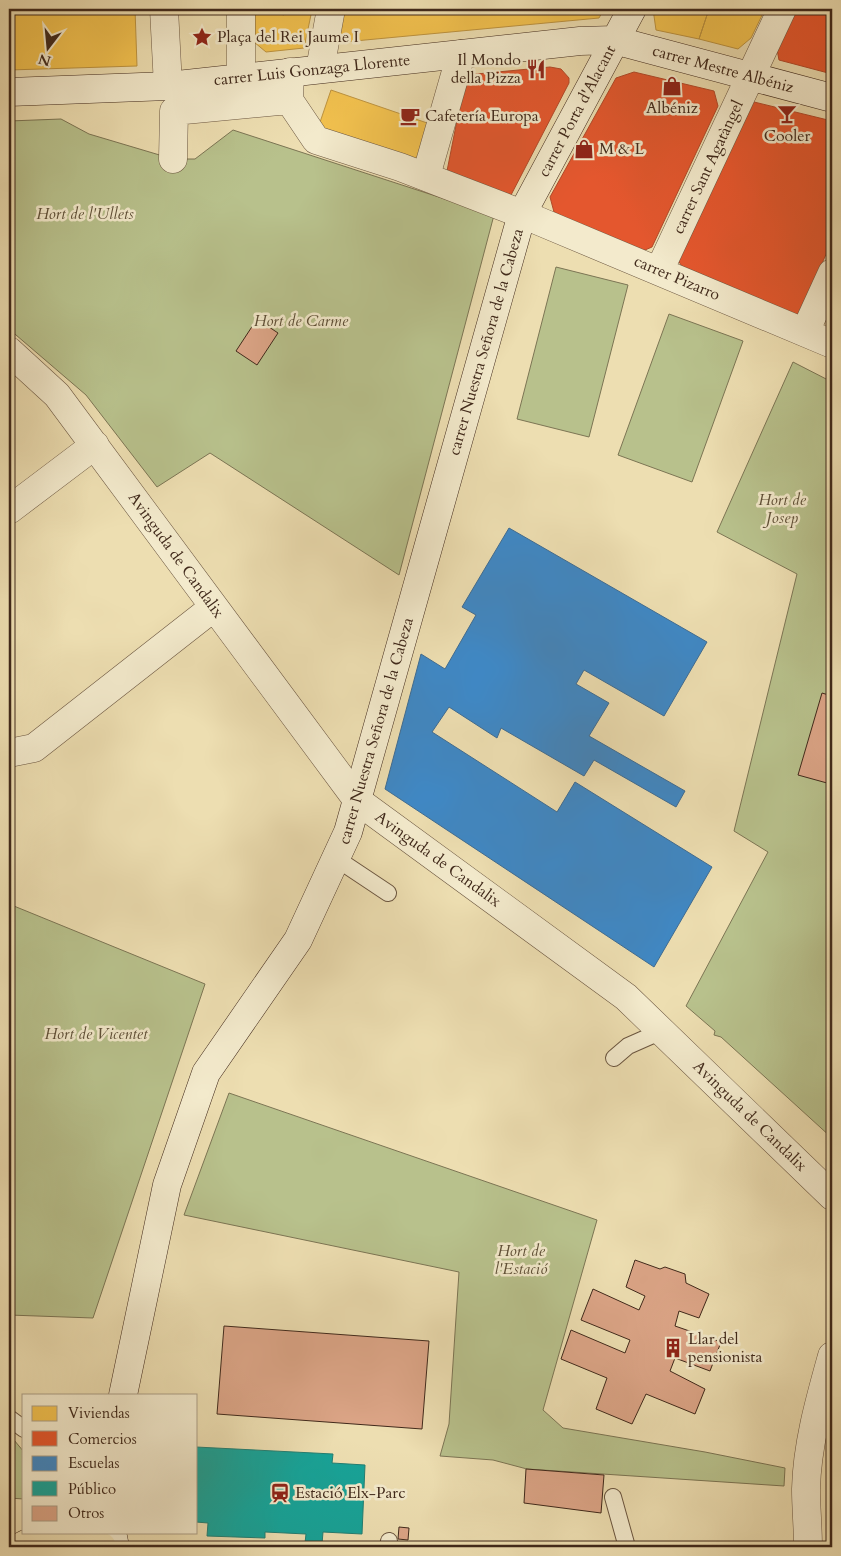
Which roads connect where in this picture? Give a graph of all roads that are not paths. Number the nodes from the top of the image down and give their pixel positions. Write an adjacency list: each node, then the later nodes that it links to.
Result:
1 (164, 9): 12 (street)
2 (241, 9): 11 (street)
3 (331, 9): 8 (street)
4 (632, 9): 6 (street, carrer Porta d'Alacant)
5 (782, 9): 10 (street, carrer Sant Agatàngel)
6 (614, 40): 7 (street, carrer Luis Gonzaga Llorente); 10 (street, carrer Mestre Albéniz); 19 (street, carrer Porta d'Alacant)
7 (461, 54): 8 (street, carrer Luis Gonzaga Llorente); 18 (street)
8 (320, 69): 9 (street, carrer Luis Gonzaga Llorente)
9 (290, 72): 11 (street, carrer Luis Gonzaga Llorente); 16 (street)
10 (750, 77): 15 (street, carrer Mestre Albéniz); 20 (street, carrer Sant Agatàngel)
11 (241, 78): 14 (street, carrer Luis Gonzaga Llorente)
12 (168, 86): 13 (street, carrer Luis Gonzaga Llorente); 14 (street, carrer Luis Gonzaga Llorente)
13 (9, 92)
14 (203, 95): 16 (street); 17 (street)
15 (832, 98)
16 (289, 100): 18 (street, carrer Pizarro)
17 (173, 159)
18 (426, 176): 19 (street, carrer Pizarro)
19 (522, 214): 20 (street, carrer Pizarro); 29 (street, carrer Nuestra Señora de la Cabeza)
20 (660, 271): 22 (street, carrer Pizarro)
21 (832, 272): 22 (street)
22 (805, 332): 23 (street, carrer Pizarro)
23 (832, 344)
24 (9, 351): 25 (street, Avinguda de Candalix)
25 (95, 445): 26 (street); 27 (street, Avinguda de Candalix)
26 (9, 510)
27 (214, 607): 28 (street); 29 (street, Avinguda de Candalix)
28 (9, 753)
29 (358, 801): 30 (street, carrer Nuestra Señora de la Cabeza); 32 (street, Avinguda de Candalix)
30 (337, 859): 31 (lane); 36 (street, carrer Nuestra Señora de la Cabeza)
31 (388, 893)
32 (662, 1031): 33 (lane); 34 (street, Avinguda de Candalix)
33 (614, 1058)
34 (832, 1196)
35 (832, 1356): 45 (street)
36 (123, 1394)
37 (9, 1418): 38 (lane)
38 (22, 1428)
39 (612, 1497): 44 (lane)
40 (112, 1534): 43 (street)
41 (29, 1542): 42 (highway)
42 (102, 1547)
43 (115, 1547)
44 (627, 1547)
45 (808, 1547)

